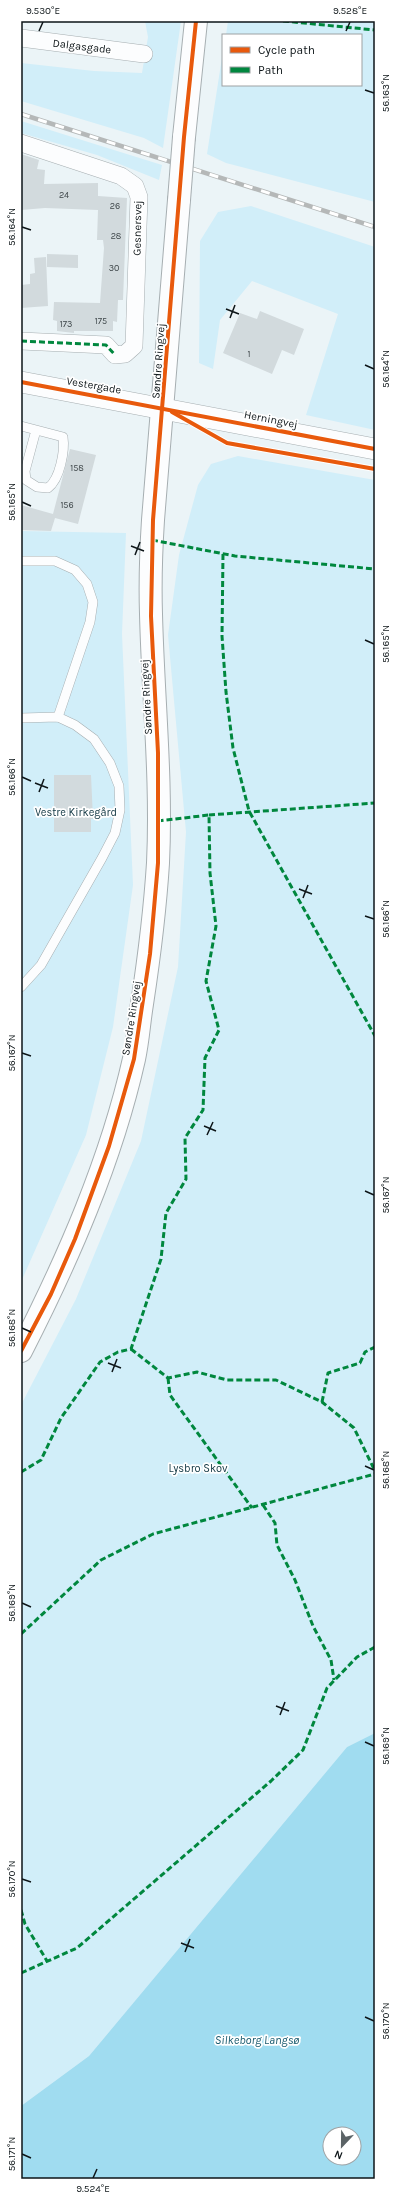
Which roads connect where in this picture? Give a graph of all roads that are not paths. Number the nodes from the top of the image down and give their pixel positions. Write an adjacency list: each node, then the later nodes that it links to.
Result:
1 (196, 21): 7 (main road, Søndre Ringvej, bridge)
2 (21, 38): 3 (street, Dalgasgade)
3 (144, 54)
4 (21, 143): 5 (street, Gesnersvej)
5 (21, 341)
6 (21, 382): 7 (street, Vestergade)
7 (163, 407): 10 (street, Herningvej); 15 (main road, Søndre Ringvej)
8 (21, 426): 9 (lane)
9 (36, 430): 9 (lane)
10 (375, 448)
11 (21, 561): 12 (lane)
12 (58, 717): 13 (lane); 14 (lane)
13 (21, 718)
14 (21, 988)
15 (21, 1351)

